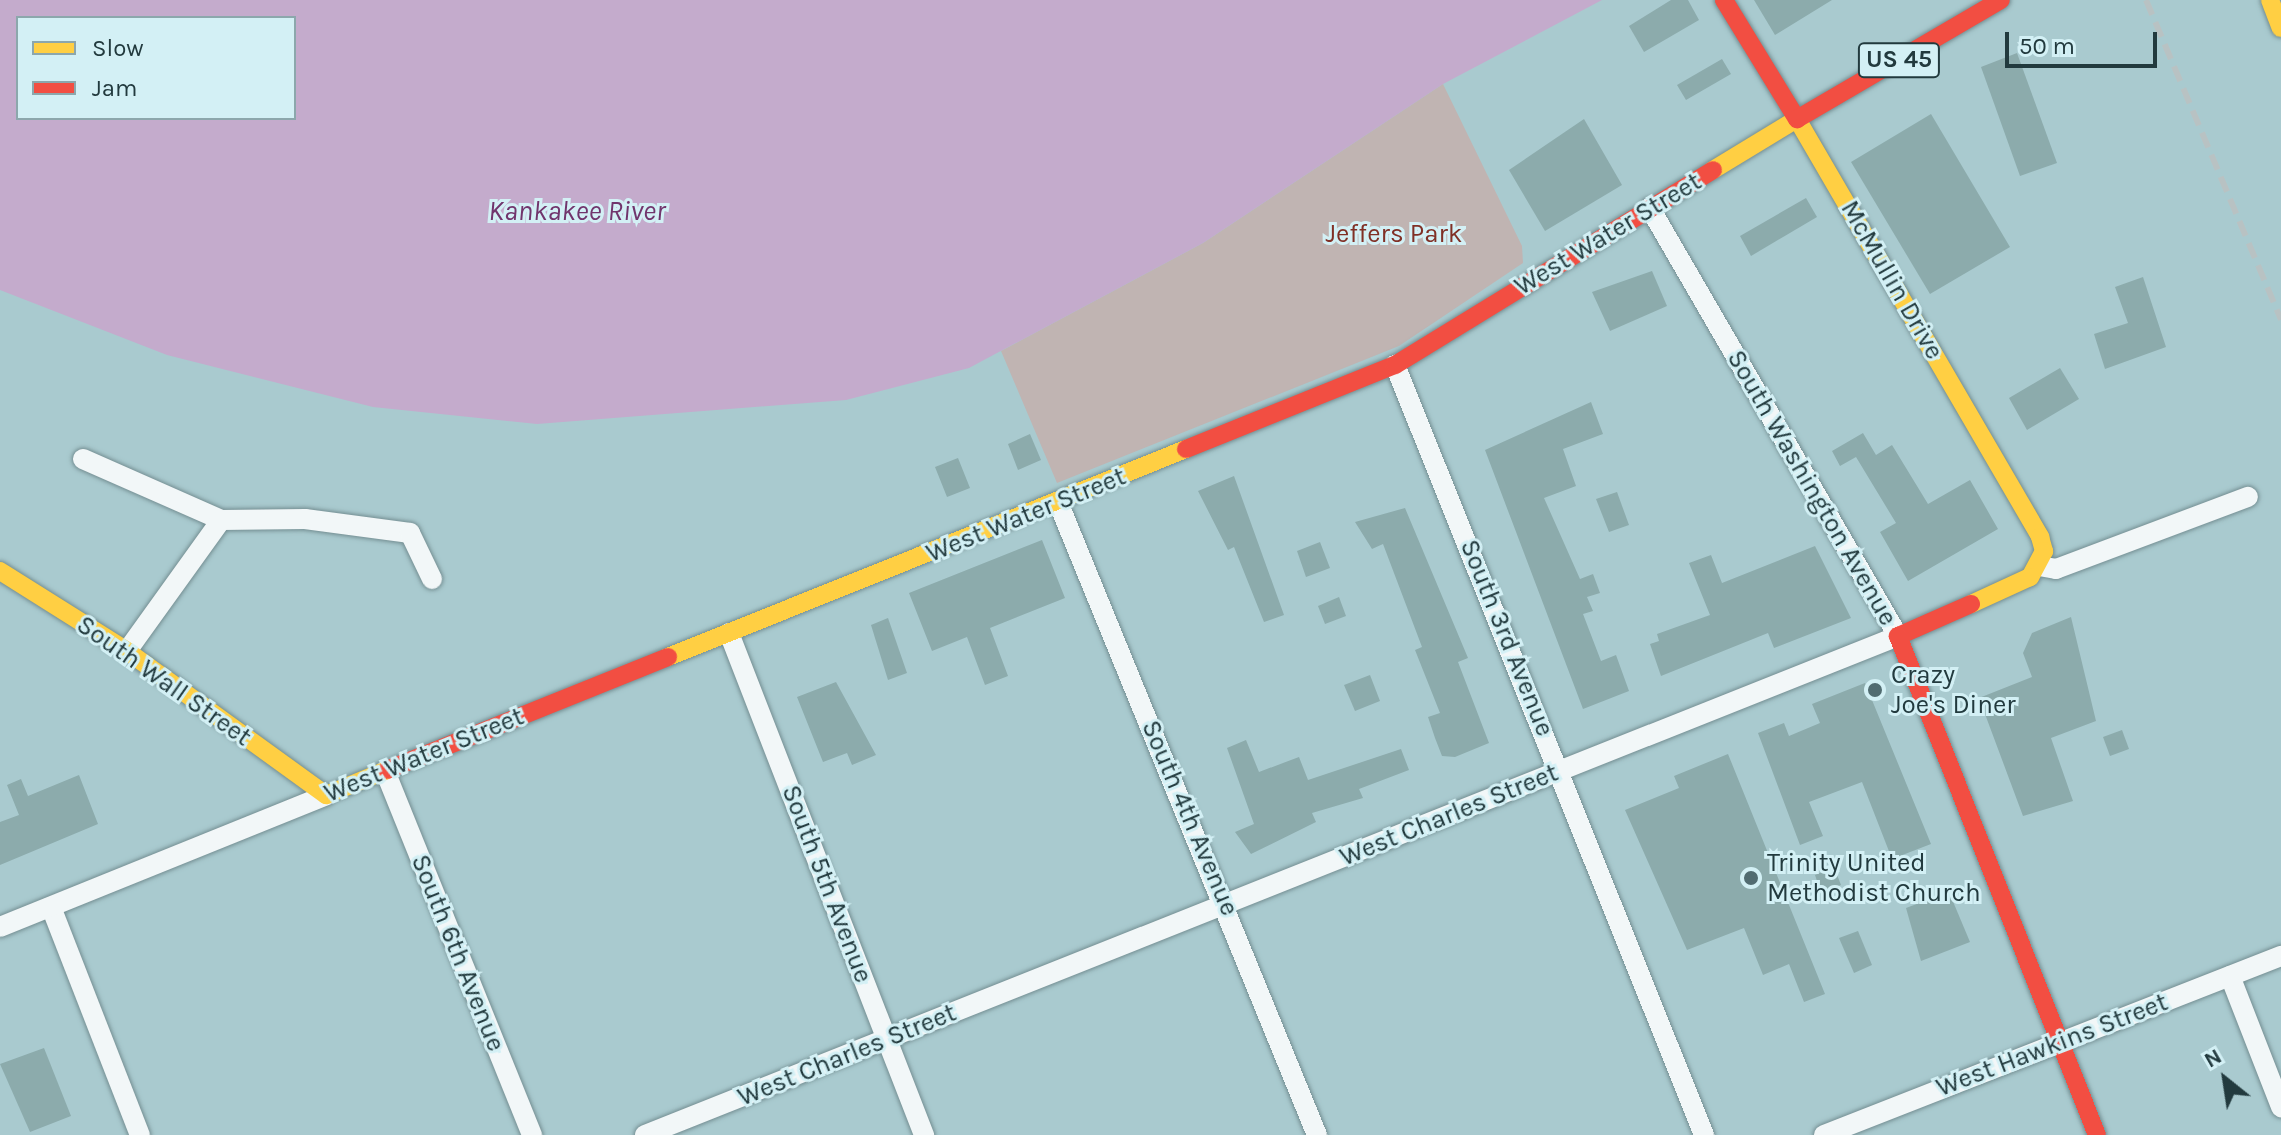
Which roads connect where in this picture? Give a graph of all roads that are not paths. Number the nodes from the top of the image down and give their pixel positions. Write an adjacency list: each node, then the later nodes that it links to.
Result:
1 (1724, 0): 3 (main road, McMullin Drive)
2 (2001, 0): 3 (main road, West Water Street / US 45)
3 (1797, 119): 4 (main road, West Water Street); 10 (main road, McMullin Drive)
4 (1650, 208): 5 (main road, West Water Street); 14 (street, South Washington Avenue)
5 (1395, 365): 8 (main road, West Water Street); 16 (street, South 3rd Avenue)
6 (83, 459): 9 (street)
7 (2248, 497): 10 (street, West Charles Street)
8 (1058, 502): 13 (main road, West Water Street); 19 (street, South 4th Avenue)
9 (221, 520): 12 (street); 15 (street)
10 (2039, 566): 14 (main road, West Charles Street)
11 (0, 571): 15 (main road, South Wall Street)
12 (432, 579)
13 (729, 633): 17 (main road, West Water Street); 24 (street, South 5th Avenue)
14 (1898, 636): 16 (street, West Charles Street); 25 (main road, South Washington Avenue)
15 (127, 651): 18 (main road, South Wall Street)
16 (1561, 770): 19 (street, West Charles Street); 32 (street, South 3rd Avenue)
17 (385, 771): 18 (main road, West Water Street); 28 (street, South 6th Avenue)
18 (326, 795): 20 (street, West Water Street)
19 (1226, 904): 24 (street, West Charles Street); 31 (street, South 4th Avenue)
20 (51, 907): 21 (street, West Water Street); 27 (street)
21 (0, 927)
22 (2281, 956): 23 (street, West Hawkins Street)
23 (2230, 976): 25 (street, West Hawkins Street); 26 (street)
24 (887, 1039): 29 (street, West Charles Street); 30 (street, South 5th Avenue)
25 (2060, 1041): 33 (street, West Hawkins Street); 34 (main road, South Washington Avenue)
26 (2281, 1107)
27 (140, 1135)
28 (532, 1135)
29 (645, 1135)
30 (924, 1135)
31 (1317, 1135)
32 (1704, 1135)
33 (1824, 1135)
34 (2097, 1135)

